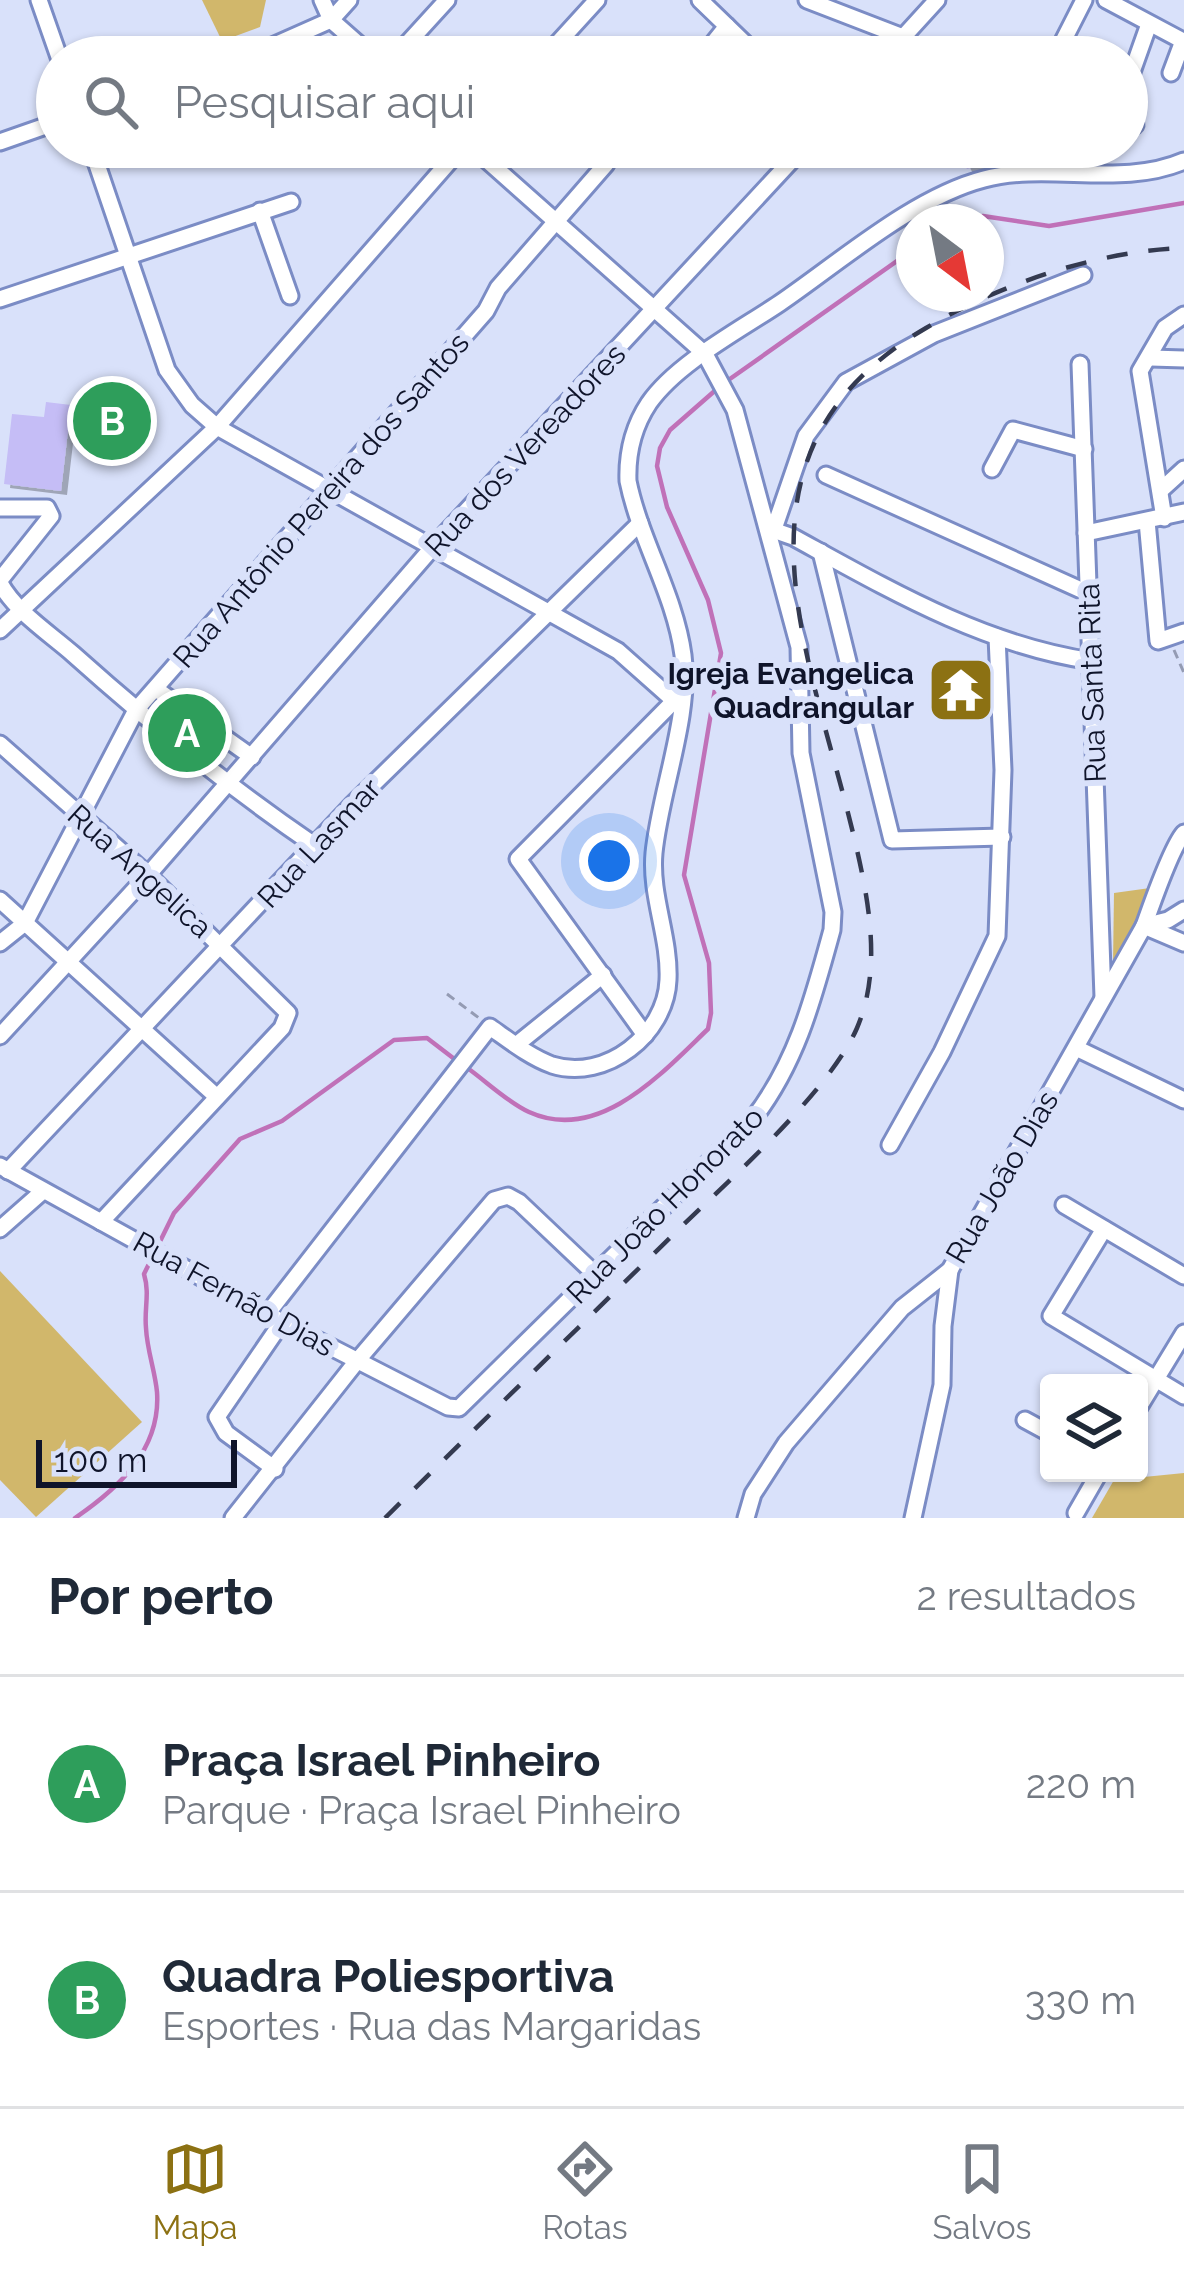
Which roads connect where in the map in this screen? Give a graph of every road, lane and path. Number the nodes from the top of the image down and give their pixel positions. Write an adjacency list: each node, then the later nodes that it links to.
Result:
1 (39, 0): 14 (street)
2 (322, 0): 11 (street)
3 (349, 0): 11 (street)
4 (447, 0): 17 (street)
5 (597, 0): 18 (street)
6 (700, 0): 13 (street)
7 (807, 0): 21 (street)
8 (937, 0): 22 (street)
9 (1084, 0): 23 (street)
10 (1106, 0): 12 (street)
11 (331, 20): 15 (street); 16 (street)
12 (1149, 24): 24 (street); 25 (street)
13 (728, 26): 19 (street); 20 (street)
14 (52, 36)
15 (295, 36)
16 (349, 36)
17 (414, 36)
18 (564, 36)
19 (720, 36)
20 (738, 36)
21 (898, 36)
22 (905, 36)
23 (1066, 36)
24 (1145, 36)
25 (1183, 41): 26 (street)
26 (1171, 73)
27 (36, 129): 28 (street)
28 (0, 142)
29 (1184, 161): 44 (street)
30 (98, 168): 38 (street)
31 (444, 168): 48 (street)
32 (496, 168): 37 (street)
33 (602, 168): 37 (street, Rua Antônio Pereira dos Santos)
34 (785, 168): 42 (street, Rua dos Vereadores)
35 (291, 202): 36 (street)
36 (260, 211): 38 (street); 40 (street)
37 (554, 220): 42 (street); 53 (street, Rua Antônio Pereira dos Santos)
38 (129, 256): 41 (street); 48 (street)
39 (1083, 275): 59 (street)
40 (290, 296)
41 (0, 299)
42 (654, 312): 44 (street); 61 (street, Rua dos Vereadores)
43 (1184, 315): 45 (street)
44 (707, 358): 58 (street); 59 (street, Rua João Honorato)
45 (1151, 358): 46 (street); 54 (street)
46 (1184, 359)
47 (1080, 364): 49 (street, Rua Santa Rita)
48 (217, 427): 53 (street); 65 (street)
49 (1084, 449): 50 (street); 60 (street, Rua Santa Rita)
50 (992, 469)
51 (1184, 469): 54 (street)
52 (826, 475): 64 (street)
53 (327, 490): 61 (street); 72 (street, Rua Antônio Pereira dos Santos)
54 (1160, 490): 57 (street)
55 (0, 508): 63 (street)
56 (1184, 512): 57 (street)
57 (1156, 519): 60 (street); 68 (street)
58 (640, 524): 66 (street, Rua Lasmar); 73 (street)
59 (770, 529): 62 (street); 111 (street, Rua João Honorato)
60 (1086, 533): 64 (street, Rua Santa Rita)
61 (432, 548): 66 (street); 76 (street, Rua dos Vereadores)
62 (820, 552): 69 (street); 80 (street)
63 (0, 582): 65 (street)
64 (1090, 594): 70 (street, Rua Santa Rita)
65 (23, 610): 67 (street); 74 (street)
66 (550, 613): 73 (street); 81 (street, Rua Lasmar)
67 (0, 630)
68 (1171, 636): 71 (path)
69 (997, 637): 70 (street); 80 (street)
70 (1092, 661): 94 (street, Rua Santa Rita)
71 (1184, 673)
72 (156, 689): 74 (street, Rua Antônio Pereira dos Santos); 76 (street)
73 (676, 704): 92 (street); 97 (street)
74 (136, 710): 77 (street); 78 (street, Rua Antônio Pereira dos Santos)
75 (0, 744): 78 (street, Rua Angelica)
76 (252, 758): 77 (street, Rua dos Vereadores)
77 (226, 784): 81 (street); 83 (street, Rua dos Vereadores)
78 (80, 815): 83 (street, Rua Angelica); 86 (street, Rua Antônio Pereira dos Santos)
79 (1184, 833): 82 (street, Rua João Dias)
80 (1002, 837): 103 (street)
81 (314, 845): 90 (street, Rua Lasmar)
82 (1177, 870): 87 (street, Rua João Dias)
83 (148, 875): 90 (street, Rua Angelica); 91 (street, Rua dos Vereadores)
84 (0, 900): 86 (street)
85 (1184, 910): 87 (street)
86 (25, 923): 88 (street); 91 (street)
87 (1144, 926): 89 (street); 94 (street, Rua João Dias)
88 (0, 943)
89 (1184, 943)
90 (223, 946): 96 (street, Rua Lasmar); 101 (street, Rua Angelica)
91 (69, 960): 96 (street); 98 (street, Rua dos Vereadores)
92 (603, 975): 97 (street); 99 (street)
93 (447, 994): 95 (path)
94 (1103, 1001): 100 (street, Rua João Dias)
95 (490, 1027): 99 (street); 113 (street)
96 (142, 1030): 101 (street); 104 (street, Rua Lasmar)
97 (645, 1035): 99 (street)
98 (0, 1036)
99 (516, 1045)
100 (1076, 1048): 102 (street); 110 (street, Rua João Dias)
101 (217, 1097): 107 (street)
102 (1184, 1100)
103 (890, 1145)
104 (4, 1169): 105 (street, Rua Fernão Dias)
105 (43, 1191): 107 (street, Rua Fernão Dias); 108 (street)
106 (1064, 1205): 109 (street)
107 (101, 1222): 113 (street, Rua Fernão Dias)
108 (0, 1229)
109 (1103, 1229): 112 (street); 116 (street)
110 (950, 1270): 126 (street, Rua João Dias); 127 (street)
111 (596, 1275): 115 (street); 119 (street, Rua João Honorato)
112 (1184, 1276)
113 (275, 1318): 115 (street, Rua Fernão Dias); 122 (street)
114 (1184, 1333): 116 (street)
115 (357, 1361): 119 (street, Rua Fernão Dias); 122 (street)
116 (1156, 1379): 117 (street); 118 (street)
117 (1148, 1392)
118 (1184, 1396)
119 (471, 1401)
120 (1024, 1420): 121 (street)
121 (1040, 1428)
122 (274, 1469): 125 (street)
123 (1094, 1482): 124 (street)
124 (1076, 1513)
125 (232, 1518)
126 (746, 1518)
127 (913, 1518)

